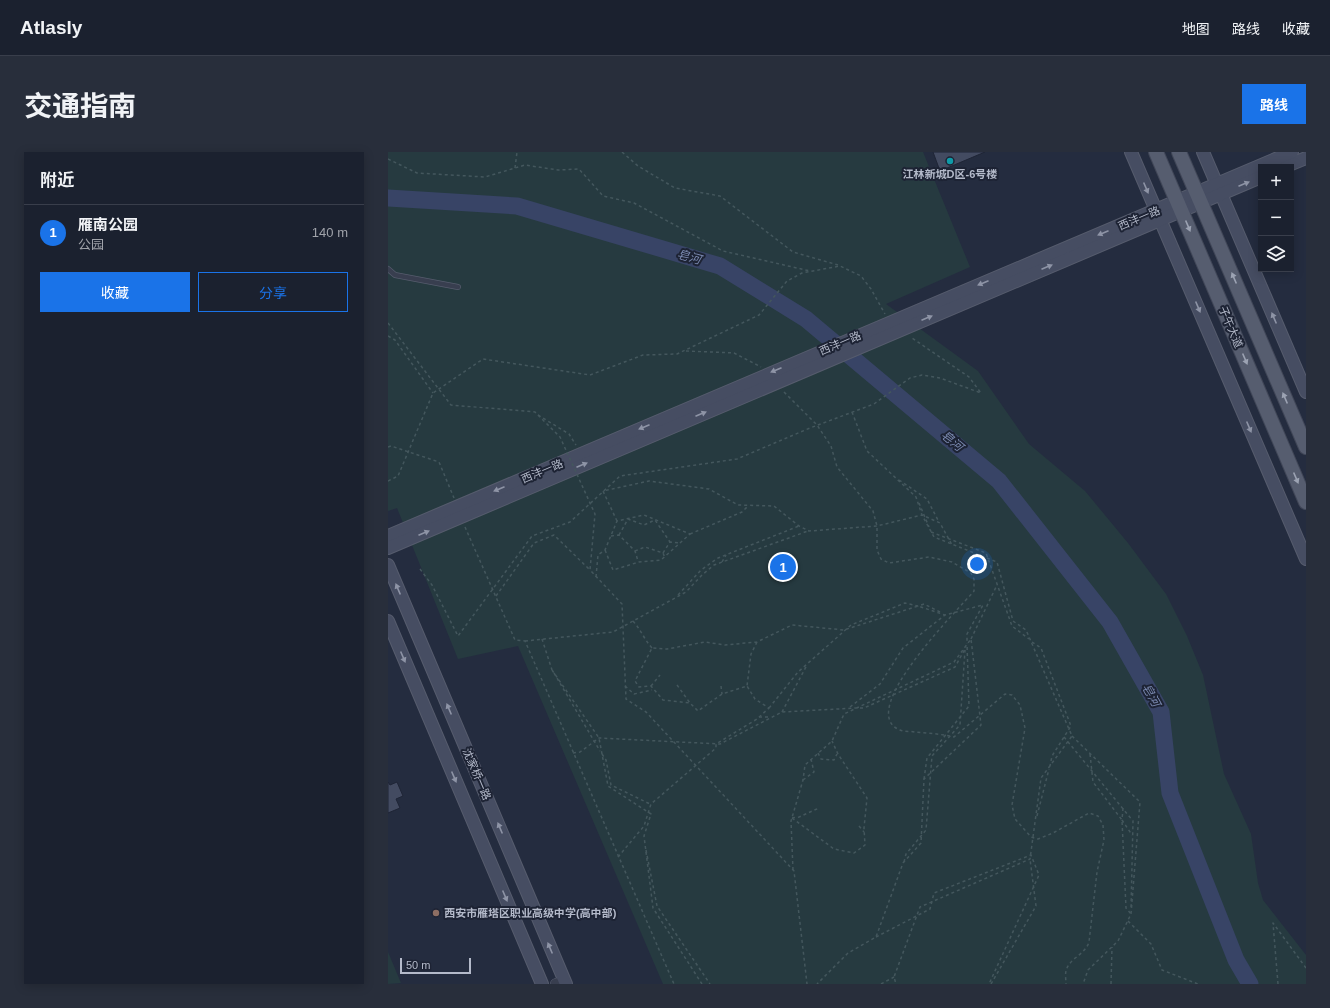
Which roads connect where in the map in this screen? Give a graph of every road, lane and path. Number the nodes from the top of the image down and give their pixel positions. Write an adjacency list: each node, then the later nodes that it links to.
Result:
1 (517, 152): 11 (path)
2 (622, 152): 17 (path)
3 (1131, 152): 16 (main road, one-way to 16)
4 (1156, 152): 15 (main road, 子午大道)
5 (1179, 152): 14 (main road, 子午大道)
6 (1203, 152): 13 (main road)
7 (1292, 152): 13 (main road, 西沣一路)
8 (1306, 158): 10 (main road)
9 (388, 159): 11 (path)
10 (1291, 164)
11 (515, 168): 19 (path)
12 (1258, 178): 13 (main road, 西沣一路, one-way to 12)
13 (1219, 189): 14 (main road, 西沣一路); 28 (main road, one-way to 13)
14 (1199, 197): 15 (main road, 西沣一路); 34 (main road, 子午大道, one-way to 14)
15 (1180, 206): 16 (main road, 西沣一路); 41 (main road, 子午大道, one-way to 41)
16 (1158, 215): 22 (main road, 西沣一路); 69 (main road, one-way to 69)
17 (840, 266): 19 (path); 22 (path)
18 (388, 269): 20 (lane)
19 (811, 271): 26 (path)
20 (458, 287)
21 (388, 323): 31 (path, bridge)
22 (892, 327): 27 (main road, 西沣一路); 30 (path)
23 (388, 336): 24 (path)
24 (392, 338): 25 (path); 29 (path)
25 (388, 339)
26 (685, 350): 27 (path); 29 (path)
27 (771, 378): 32 (path); 36 (main road, 西沣一路, one-way to 36); 43 (main road, 西沣一路, one-way to 27)
28 (1306, 392)
29 (433, 393): 35 (path)
30 (852, 412): 32 (path); 37 (path)
31 (538, 415): 36 (path, bridge); 74 (path, bridge)
32 (817, 425): 39 (path); 51 (path)
33 (388, 447): 35 (path)
34 (1306, 447)
35 (408, 452): 38 (path); 43 (path)
36 (581, 454): 43 (main road, 西沣一路, one-way to 43)
37 (894, 477): 40 (path); 49 (path)
38 (388, 481)
39 (603, 491): 42 (path); 48 (path); 77 (path)
40 (916, 497): 44 (path); 45 (path)
41 (1306, 502)
42 (748, 506): 50 (path); 54 (path)
43 (459, 512): 56 (main road, 西沣一路); 62 (main road, 西沣一路, one-way to 43); 77 (path)
44 (922, 515): 45 (path); 51 (path); 53 (path)
45 (926, 517): 49 (path); 53 (path)
46 (628, 519): 47 (path); 47 (path); 48 (path); 55 (path)
47 (655, 520): 54 (path); 59 (path)
48 (617, 521): 57 (path)
49 (940, 523): 58 (path)
50 (799, 526): 52 (path); 66 (path)
51 (877, 526): 52 (path); 83 (path)
52 (809, 531): 71 (path)
53 (931, 532): 58 (path); 61 (path)
54 (690, 534): 60 (path)
55 (620, 535): 57 (path); 64 (path)
56 (388, 536)
57 (611, 536): 63 (path)
58 (948, 538): 61 (path); 68 (path)
59 (670, 542): 60 (path); 65 (path)
60 (680, 543): 67 (path)
61 (953, 546): 68 (path)
62 (388, 548)
63 (605, 550): 70 (path); 75 (path)
64 (635, 551): 65 (path); 70 (path)
65 (662, 553): 67 (path)
66 (726, 555): 71 (path); 79 (path)
67 (665, 558): 70 (path)
68 (989, 559): 76 (path); 91 (path)
69 (1306, 559)
70 (638, 562)
71 (721, 563): 79 (path)
72 (388, 565): 168 (main road, 沈家桥一路, one-way to 72)
73 (420, 569): 77 (path)
74 (590, 570): 75 (path, bridge); 78 (path)
75 (596, 577): 100 (path, bridge)
76 (997, 584): 81 (path); 91 (path)
77 (492, 589): 78 (path)
78 (495, 596): 90 (path)
79 (677, 596): 86 (path)
80 (983, 605): 81 (path); 83 (path); 93 (path)
81 (987, 605): 88 (path)
82 (918, 606): 84 (path); 87 (path); 87 (path)
83 (956, 612): 84 (path); 105 (path)
84 (945, 615): 110 (path)
85 (388, 621): 169 (main road, 沈家桥一路, one-way to 169)
86 (633, 621): 89 (path); 94 (path)
87 (844, 630): 92 (path); 96 (path)
88 (971, 639): 93 (path); 113 (path)
89 (542, 640): 90 (path); 97 (path)
90 (525, 641): 128 (path)
91 (1031, 641): 117 (path); 117 (path)
92 (757, 642): 94 (path); 103 (path)
93 (967, 644): 95 (path); 105 (path); 114 (path)
94 (652, 648): 101 (path)
95 (965, 648): 107 (path); 114 (path)
96 (808, 663): 109 (path); 112 (path)
97 (552, 670): 122 (path); 125 (path)
98 (660, 675): 101 (path)
99 (677, 685): 108 (path)
100 (625, 686): 104 (path); 158 (path, bridge)
101 (651, 686): 104 (path)
102 (721, 686): 106 (path)
103 (747, 686): 106 (path); 109 (path)
104 (653, 690): 108 (path)
105 (896, 690): 107 (path); 111 (path)
106 (722, 694): 108 (path)
107 (894, 695): 111 (path); 118 (path)
108 (690, 704)
109 (769, 708): 115 (path)
110 (849, 708): 111 (path); 112 (path)
111 (858, 708): 123 (path)
112 (782, 712): 116 (path)
113 (980, 715): 119 (path); 135 (path); 153 (path)
114 (961, 716): 118 (path); 119 (path)
115 (759, 717): 116 (path); 126 (path)
116 (771, 717): 126 (path)
117 (1069, 730): 120 (path); 121 (path)
118 (944, 735): 119 (path); 136 (path)
119 (949, 736): 135 (path)
120 (1072, 736): 124 (path); 130 (path)
121 (1064, 737): 124 (path); 133 (path)
122 (599, 738): 125 (path); 126 (path); 127 (path)
123 (832, 741): 129 (path); 131 (path)
124 (1068, 741): 133 (path); 134 (path)
125 (594, 742): 127 (path); 128 (path)
126 (716, 744): 140 (path)
127 (601, 752): 138 (path); 139 (path)
128 (573, 753): 155 (path)
129 (818, 753): 131 (path); 132 (path)
130 (1090, 753): 134 (path); 161 (path)
131 (838, 754): 149 (path)
132 (811, 759): 137 (path); 137 (path)
133 (1049, 768): 146 (path); 146 (path)
134 (1092, 770): 142 (path); 145 (path)
135 (932, 772): 136 (path); 152 (path)
136 (924, 779): 152 (path)
137 (803, 780): 144 (path)
138 (611, 785): 139 (path); 140 (path)
139 (608, 786): 143 (path)
140 (651, 804): 143 (path)
141 (819, 808): 144 (path)
142 (1123, 808): 145 (path); 150 (path)
143 (649, 811): 148 (path); 151 (path)
144 (792, 818): 149 (path); 158 (path)
145 (1122, 820): 150 (path); 161 (path)
146 (1035, 824): 153 (path)
147 (859, 826): 149 (path)
148 (642, 828): 151 (path); 155 (path)
149 (864, 832)
150 (1133, 835): 161 (path)
151 (644, 836): 171 (path); 172 (path)
152 (922, 836): 157 (path); 157 (path)
153 (1033, 838): 154 (path); 178 (path)
154 (1031, 855): 156 (path); 159 (path); 160 (path)
155 (618, 857): 170 (path)
156 (1030, 859): 159 (path); 160 (path)
157 (903, 864): 164 (path)
158 (793, 870): 173 (path, bridge)
159 (1034, 886): 177 (path); 177 (path)
160 (931, 902): 162 (path); 162 (path)
161 (1131, 914): 163 (path)
162 (917, 915): 164 (path); 167 (path)
163 (1128, 921): 165 (path); 181 (path)
164 (876, 937): 174 (path)
165 (1112, 947): 179 (path); 180 (path)
166 (1306, 968): 182 (path)
167 (894, 977): 175 (path); 176 (path)
168 (562, 983)
169 (542, 984)
170 (674, 984)
171 (702, 984)
172 (710, 984)
173 (807, 984)
174 (816, 984)
175 (881, 984)
176 (896, 984)
177 (990, 984)
178 (1066, 984)
179 (1083, 984)
180 (1111, 984)
181 (1198, 984)
182 (1278, 984)

